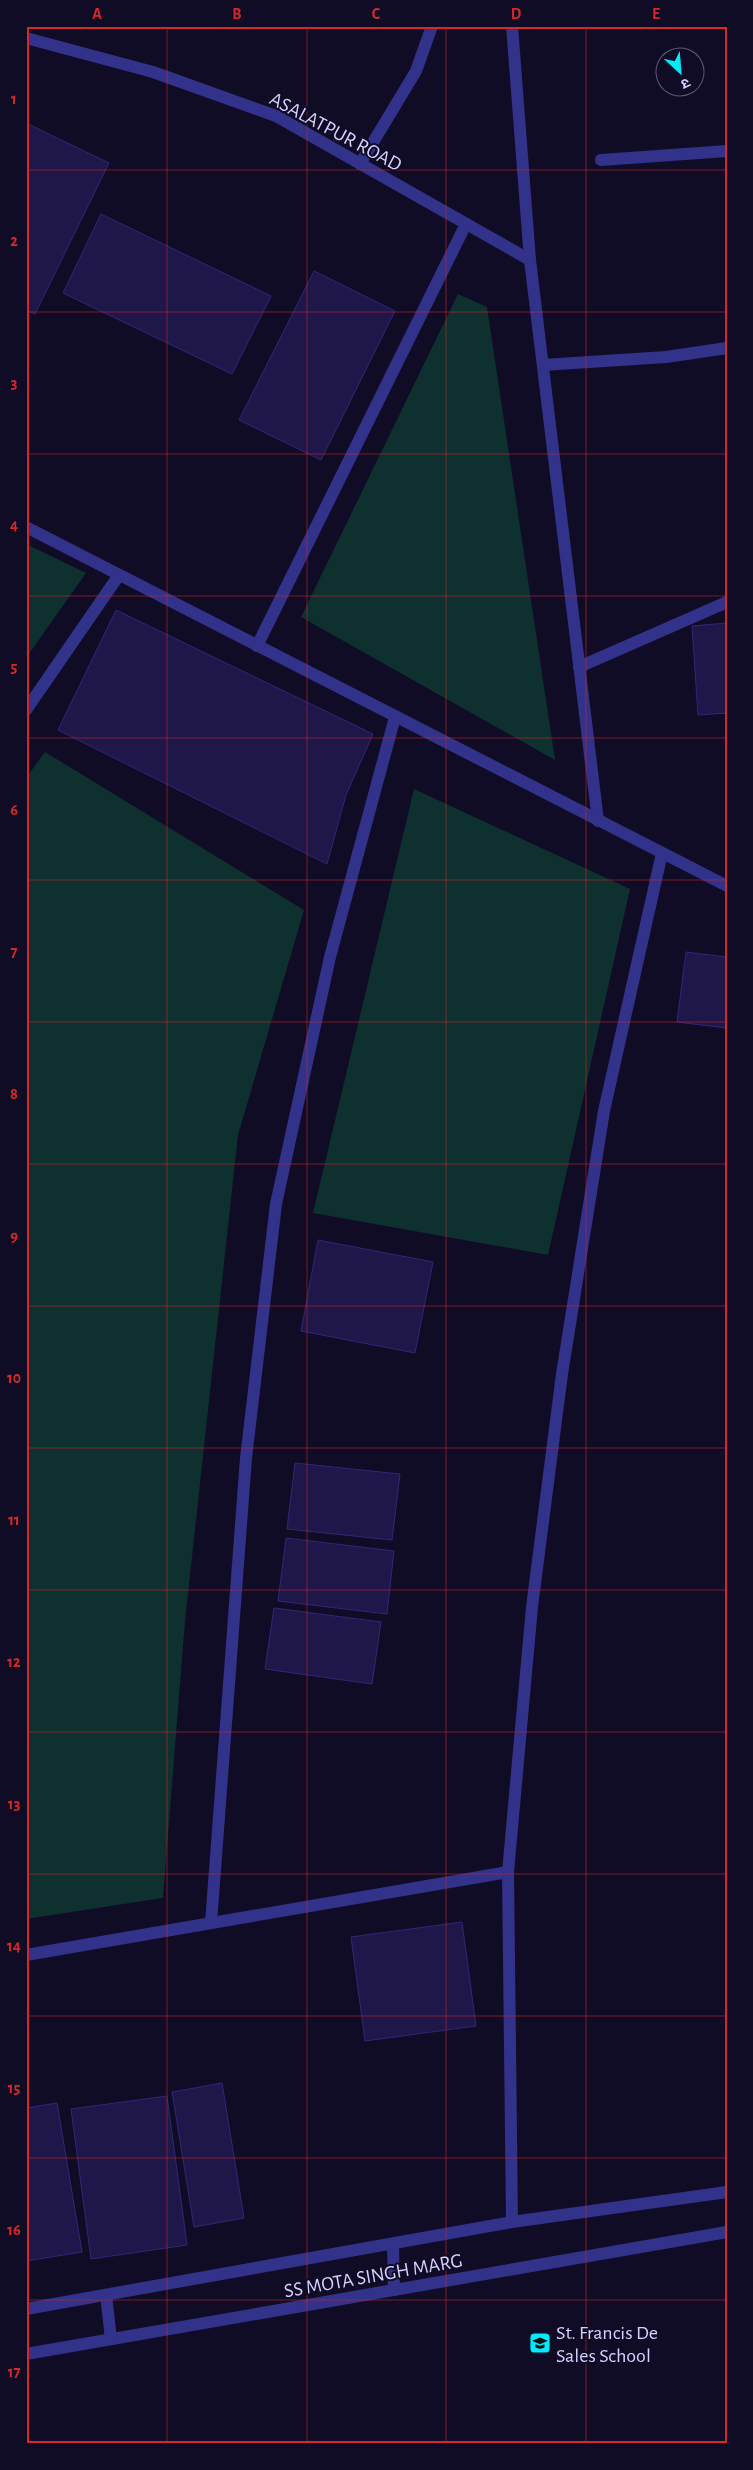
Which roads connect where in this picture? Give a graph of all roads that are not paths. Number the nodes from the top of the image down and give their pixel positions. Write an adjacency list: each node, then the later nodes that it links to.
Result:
1 (432, 26): 6 (street)
2 (512, 26): 8 (street)
3 (26, 38): 6 (street, ASALATPUR ROAD)
4 (727, 151): 5 (street)
5 (601, 160)
6 (360, 164): 7 (street, ASALATPUR ROAD)
7 (466, 224): 8 (street, ASALATPUR ROAD); 14 (street)
8 (530, 260): 10 (street)
9 (727, 348): 10 (street)
10 (543, 365): 15 (street)
11 (26, 527): 12 (street)
12 (119, 575): 14 (street); 16 (street)
13 (727, 602): 15 (street)
14 (257, 646): 17 (street)
15 (579, 667): 18 (street)
16 (26, 710)
17 (395, 717): 18 (street); 22 (street)
18 (598, 821): 19 (street)
19 (662, 853): 20 (street); 21 (street)
20 (727, 886)
21 (508, 1872): 22 (street); 25 (street)
22 (211, 1923): 23 (street)
23 (26, 1955)
24 (727, 2192): 25 (street, SS MOTA SINGH MARG)
25 (512, 2222): 27 (street, SS MOTA SINGH MARG)
26 (727, 2232): 28 (street, SS MOTA SINGH MARG)
27 (393, 2244): 28 (street); 29 (street, SS MOTA SINGH MARG)
28 (394, 2290): 31 (street, SS MOTA SINGH MARG)
29 (106, 2295): 30 (street, SS MOTA SINGH MARG); 31 (street)
30 (26, 2309)
31 (111, 2339): 32 (street, SS MOTA SINGH MARG)
32 (26, 2354)

